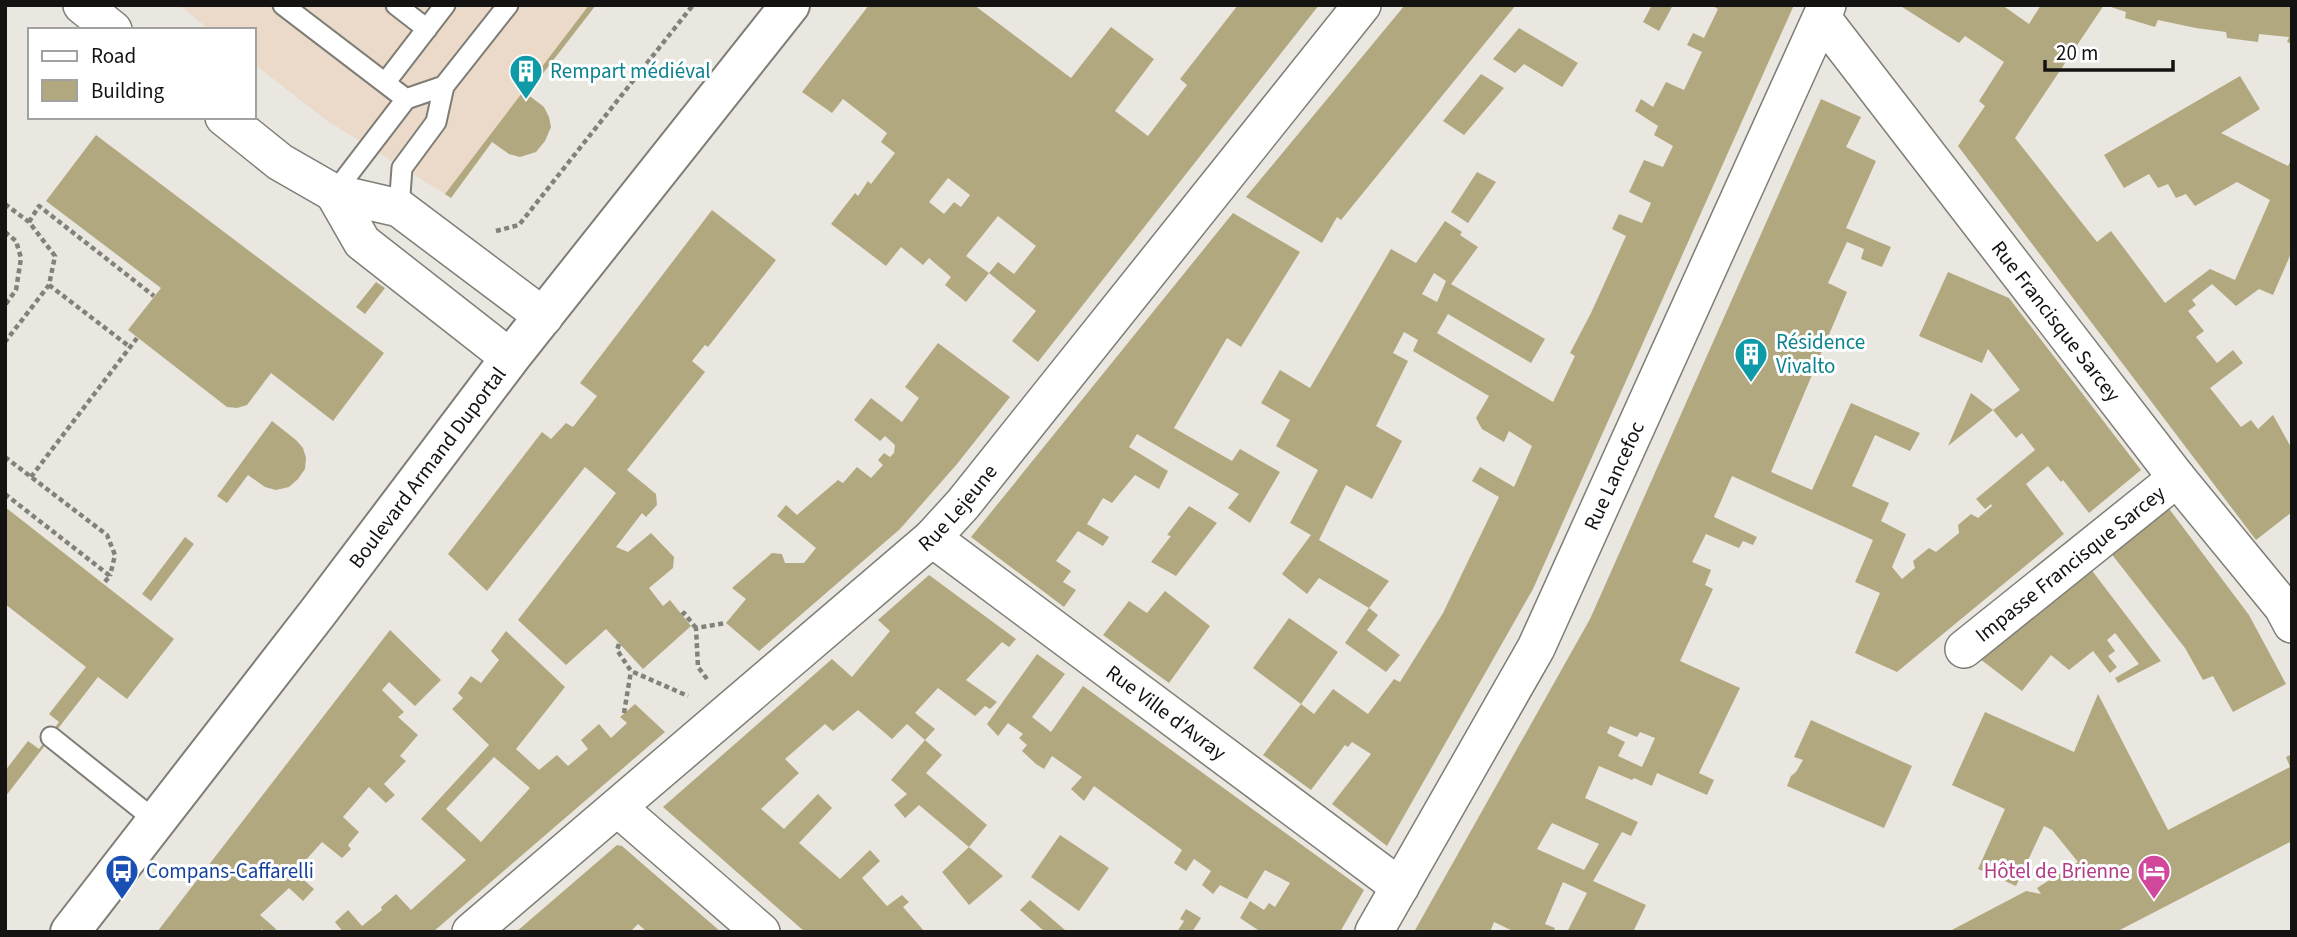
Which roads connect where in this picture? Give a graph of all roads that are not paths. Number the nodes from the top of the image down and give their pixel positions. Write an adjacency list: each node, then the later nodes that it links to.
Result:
1 (82, 5): 9 (street)
2 (283, 5): 11 (lane)
3 (396, 5): 10 (lane)
4 (445, 5): 10 (lane)
5 (508, 5): 12 (lane)
6 (790, 5): 17 (street, Boulevard Armand Duportal)
7 (1362, 5): 20 (street, Rue Lejeune)
8 (1825, 12): 19 (street, Rue Francisque Sarcey); 26 (street, Rue Lancefoc)
9 (111, 28)
10 (427, 29): 11 (lane)
11 (385, 83): 13 (lane)
12 (444, 86): 13 (lane); 16 (lane)
13 (406, 99): 15 (lane)
14 (226, 119): 15 (street)
15 (334, 193): 16 (street); 18 (street)
16 (399, 208): 17 (street)
17 (544, 317): 18 (street, Boulevard Armand Duportal)
18 (510, 358): 25 (street, Boulevard Armand Duportal)
19 (2177, 478): 21 (street, Rue Francisque Sarcey); 22 (street, Impasse Francisque Sarcey)
20 (932, 538): 24 (street, Rue Lejeune); 26 (street, Rue Ville d'Avray)
21 (2292, 624)
22 (1964, 649)
23 (51, 737): 25 (lane)
24 (618, 808): 28 (street, Rue Lejeune); 29 (street)
25 (156, 821): 27 (street, Boulevard Armand Duportal)
26 (1400, 887): 30 (street, Rue Lancefoc)
27 (70, 932)
28 (471, 932)
29 (761, 932)
30 (1374, 932)

